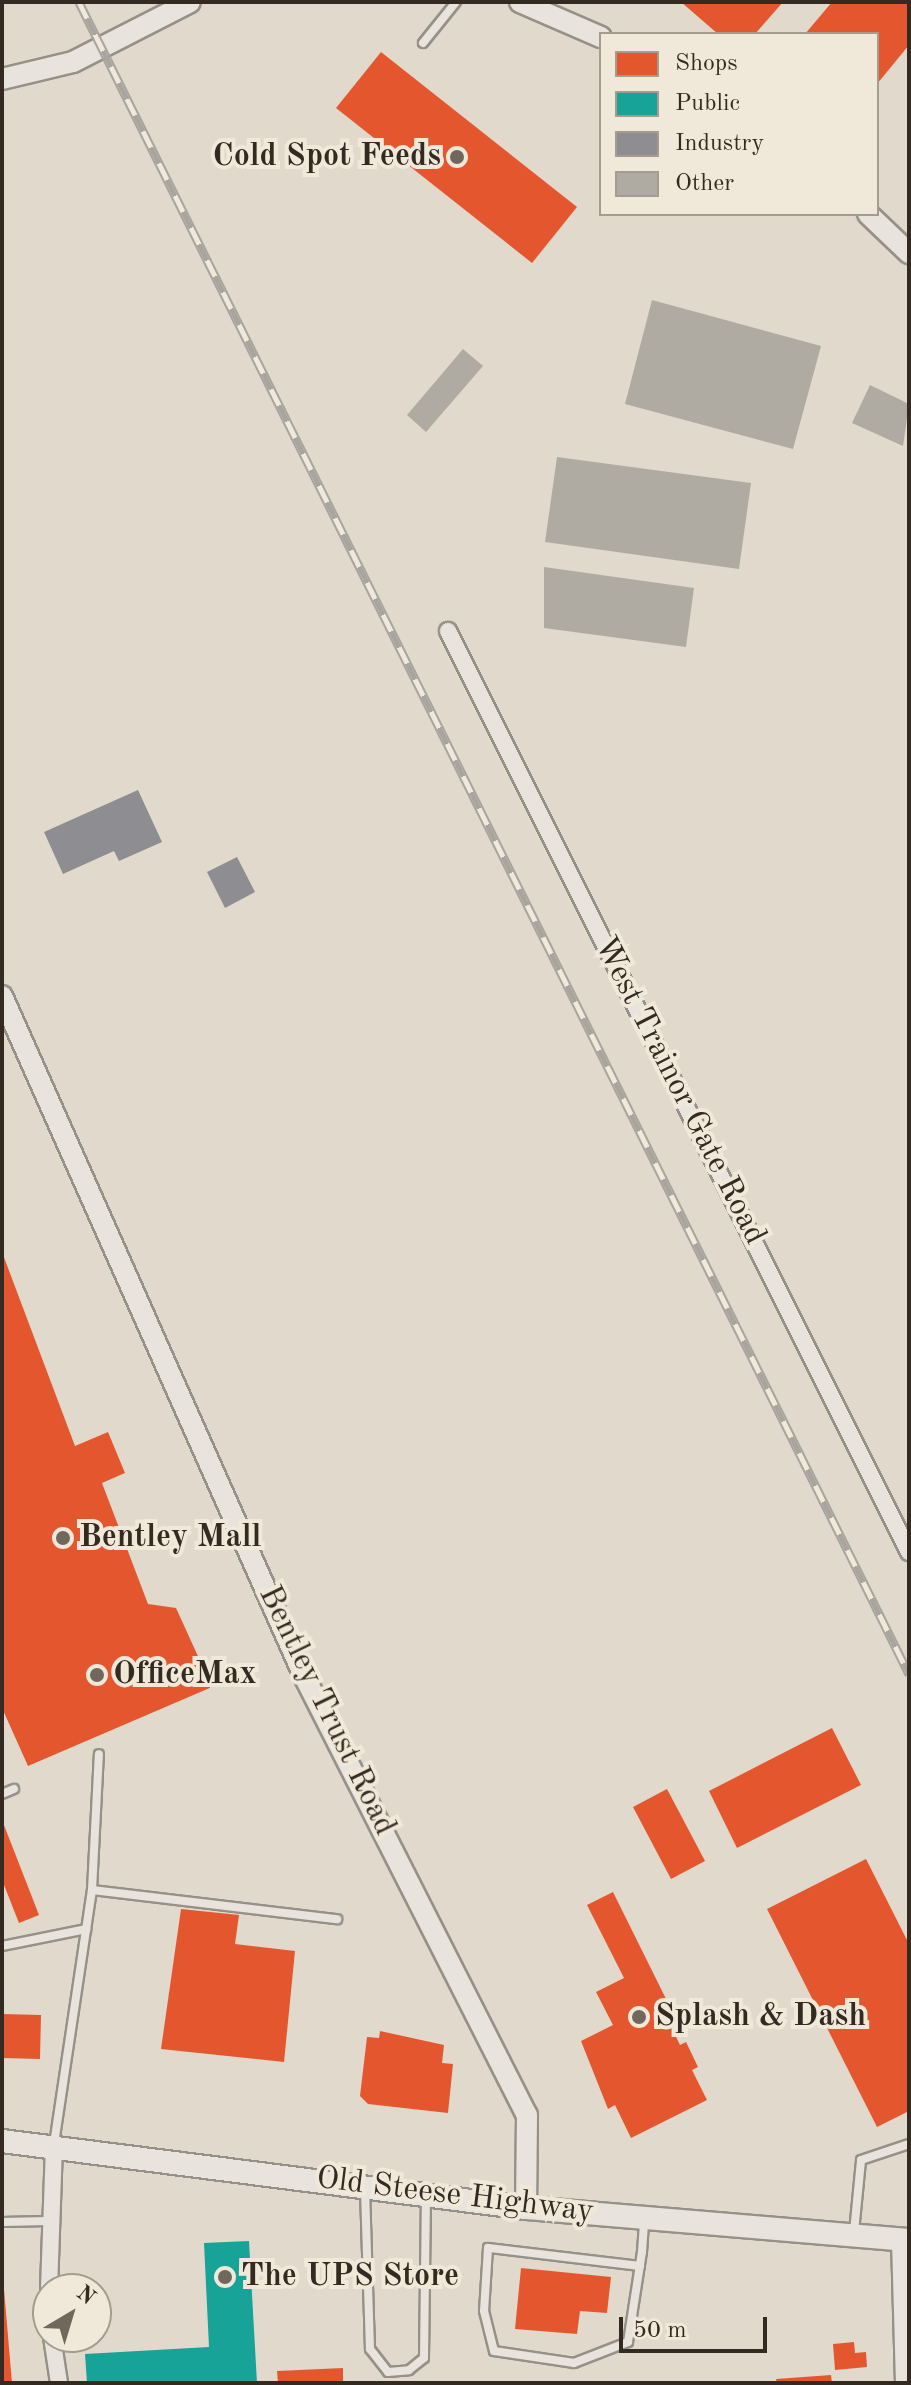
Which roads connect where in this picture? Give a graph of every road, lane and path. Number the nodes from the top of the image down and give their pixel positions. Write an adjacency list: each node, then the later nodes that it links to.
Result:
1 (167, 2): 6 (street)
2 (190, 2): 6 (street)
3 (456, 2): 8 (lane)
4 (520, 2): 5 (street)
5 (555, 9): 7 (street)
6 (144, 26): 9 (street)
7 (599, 36)
8 (423, 43)
9 (2, 79)
10 (870, 216): 11 (street)
11 (909, 253)
12 (448, 631): 14 (street, West Trainor Gate Road)
13 (2, 996): 27 (street, Bentley Trust Road)
14 (909, 1552)
15 (99, 1754): 18 (lane)
16 (14, 1789): 17 (lane)
17 (2, 1794)
18 (92, 1890): 19 (lane); 20 (lane)
19 (337, 1919)
20 (86, 1929): 21 (lane); 24 (lane)
21 (2, 1946)
22 (2, 2141): 24 (main road, Old Steese Highway)
23 (909, 2144): 31 (lane)
24 (54, 2149): 25 (main road, Old Steese Highway); 29 (street)
25 (365, 2186): 26 (main road, Old Steese Highway); 26 (lane)
26 (426, 2194): 27 (main road, Old Steese Highway)
27 (526, 2208): 28 (main road, Old Steese Highway)
28 (644, 2219): 31 (main road, Old Steese Highway); 33 (lane)
29 (48, 2221): 30 (lane); 34 (street)
30 (2, 2222)
31 (854, 2238): 32 (main road, Old Steese Highway)
32 (905, 2240): 37 (street)
33 (640, 2266): 33 (lane)
34 (49, 2273)
35 (54, 2353): 36 (street)
36 (59, 2383)
37 (904, 2383)

